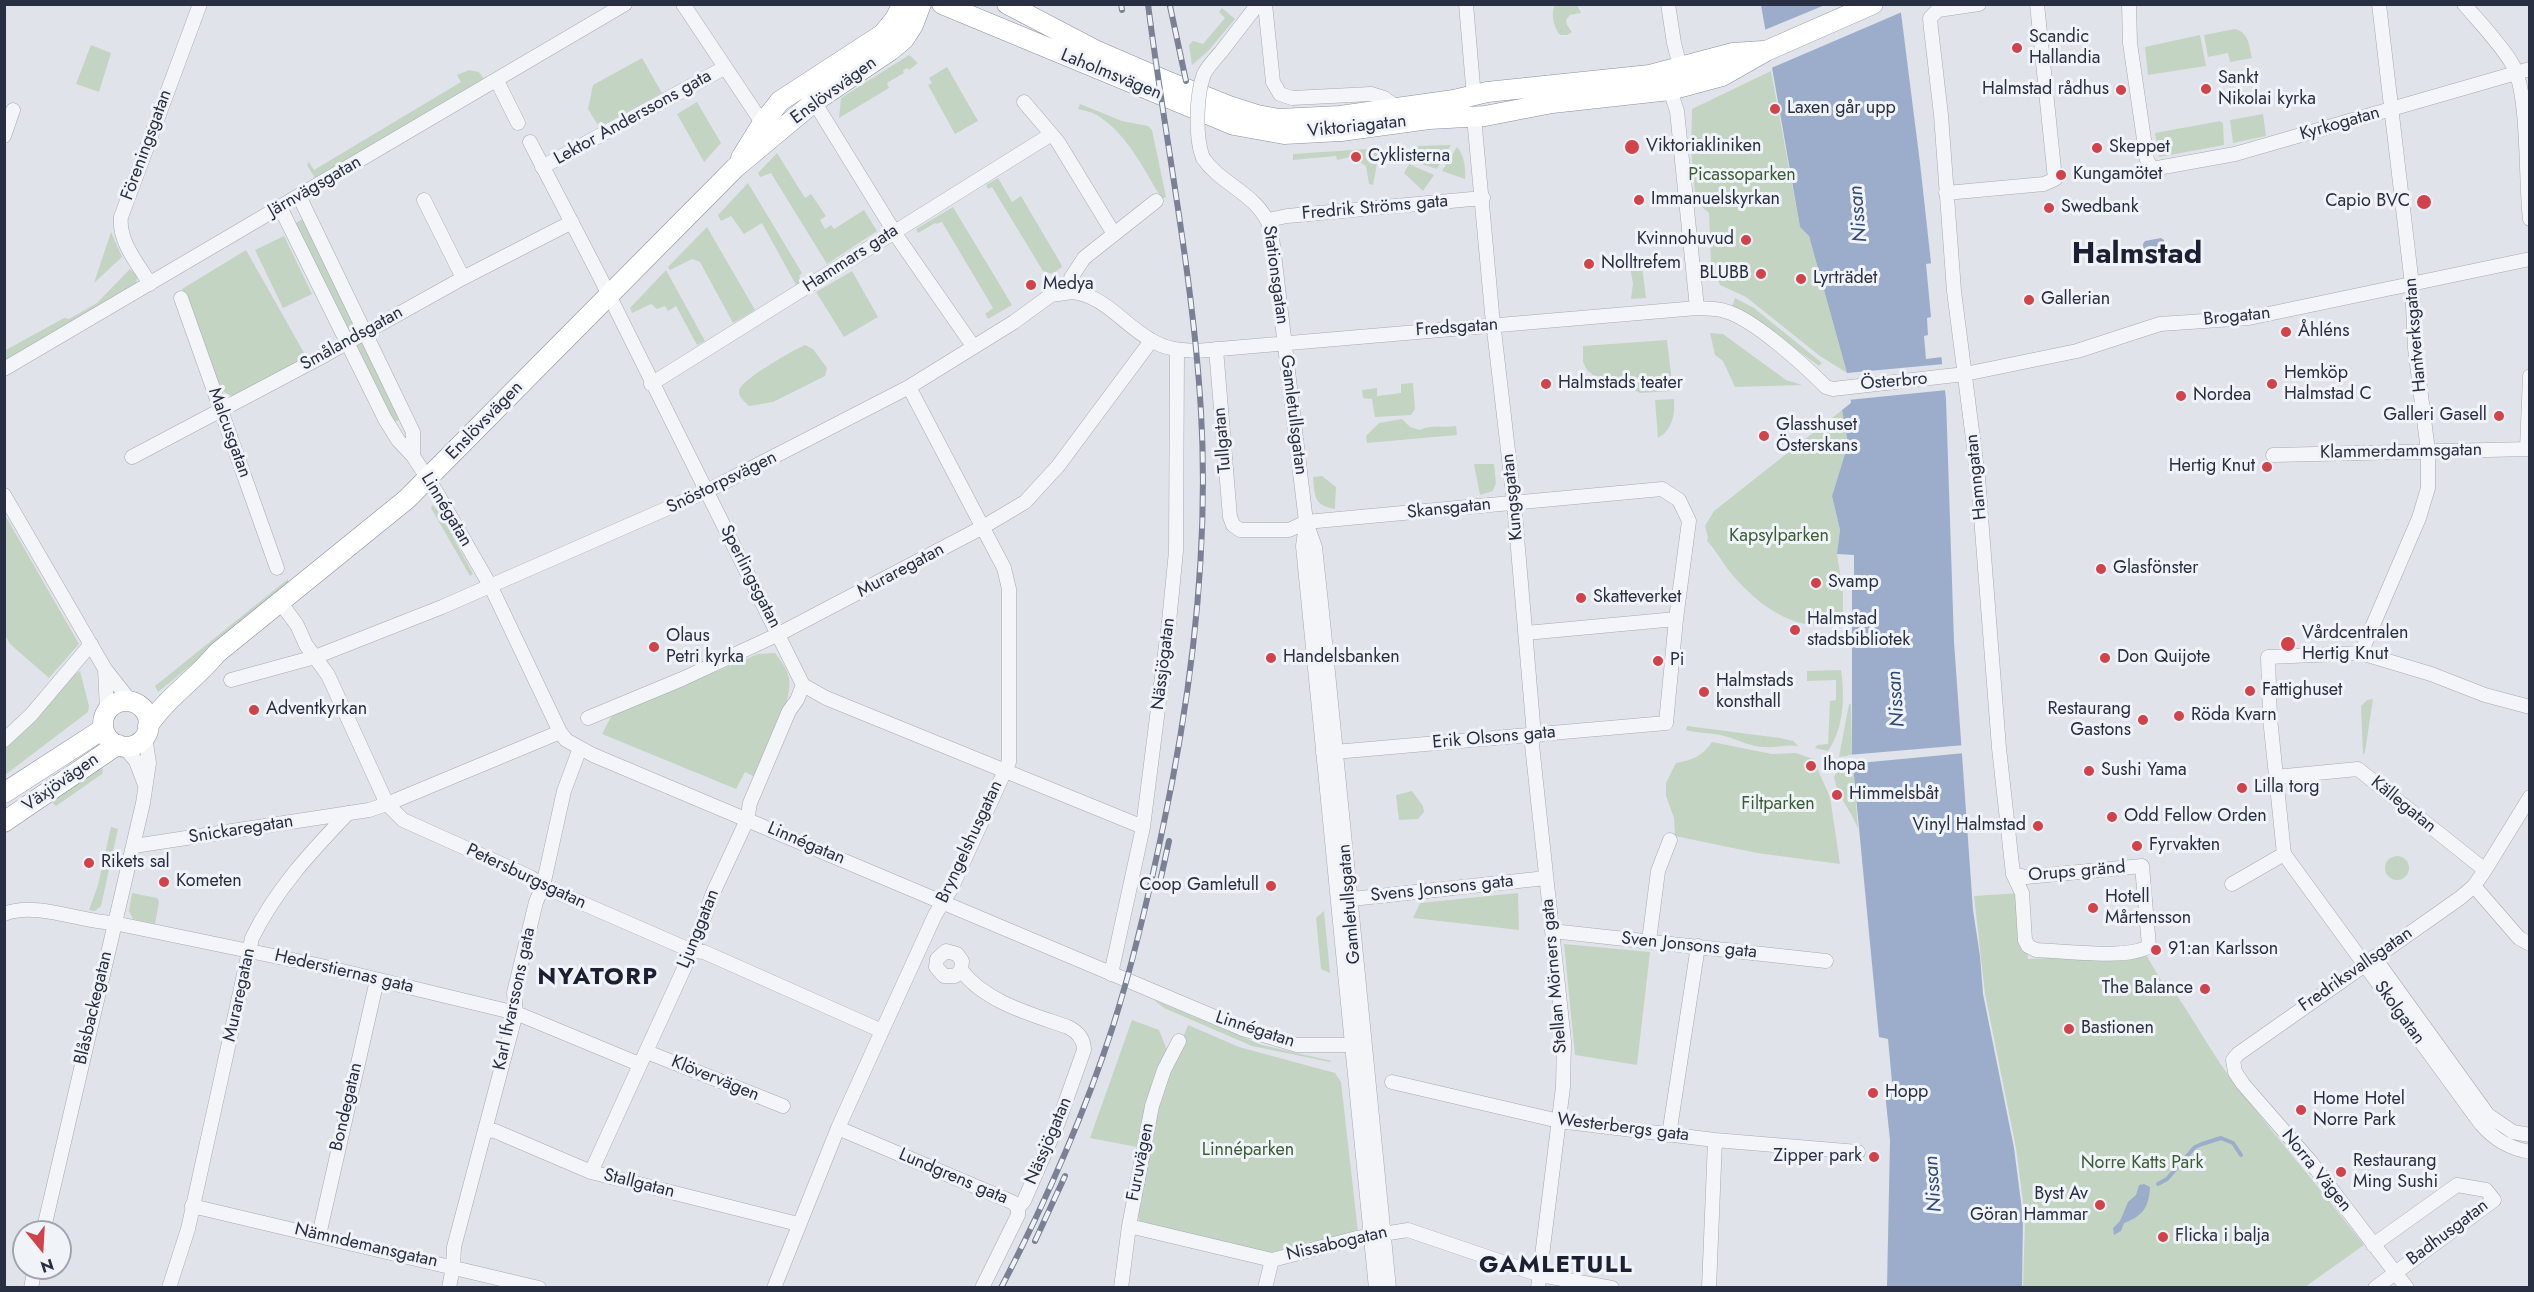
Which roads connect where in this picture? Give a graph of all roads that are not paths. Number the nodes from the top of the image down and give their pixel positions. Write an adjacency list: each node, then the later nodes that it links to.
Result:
1 (200, 4): 53 (street, Föreningsgatan)
2 (626, 4): 21 (street, Järnvägsgatan)
3 (683, 4): 19 (street)
4 (903, 4): 24 (highway, Enslövsvägen)
5 (921, 4): 24 (highway, Enslövsvägen)
6 (942, 4): 33 (highway, Laholmsvägen)
7 (1007, 4): 33 (highway, Laholmsvägen)
8 (1258, 4): 47 (street, Stationsgatan, bridge)
9 (1265, 4): 27 (street, Viktoriagatan)
10 (1466, 4): 23 (street)
11 (1668, 4): 22 (street)
12 (1873, 4): 18 (highway)
13 (1978, 4): 40 (street, Hamngatan)
14 (2037, 4): 40 (street)
15 (2129, 4): 29 (street, Kyrkogatan)
16 (2379, 4): 29 (street, Hantverksgatan)
17 (2464, 4): 20 (street)
18 (1766, 51): 22 (highway, Viktoriagatan); 22 (highway, Viktoriagatan)
19 (724, 68): 34 (street); 38 (street, Lektor Anderssons gata)
20 (2523, 71): 29 (street, Kyrkogatan); 46 (street)
21 (497, 81): 32 (street); 41 (street, Järnvägsgatan)
22 (1681, 81): 25 (highway, Viktoriagatan); 25 (highway, Viktoriagatan); 58 (street)
23 (1473, 86): 25 (highway, Viktoriagatan); 30 (highway, Viktoriagatan)
24 (809, 94): 34 (highway, Enslövsvägen); 49 (street)
25 (1552, 94): 30 (highway, Viktoriagatan); 31 (highway, Viktoriagatan)
26 (1024, 102): 35 (street)
27 (1398, 108): 30 (highway, Viktoriagatan); 33 (highway, Viktoriagatan)
28 (13, 110): 36 (street)
29 (2391, 110): 54 (street, Hantverksgatan)
30 (1425, 111): 31 (highway, Viktoriagatan); 33 (highway, Viktoriagatan)
31 (1474, 117): 42 (street, Kungsgatan)
32 (518, 123)
33 (1282, 126)
34 (768, 130): 39 (highway, Enslövsvägen); 39 (highway, Enslövsvägen)
35 (1050, 135): 49 (street, Hammars gata); 50 (street)
36 (4, 136)
37 (530, 142): 38 (street, Sperlingsgatan)
38 (542, 168): 48 (street, Sperlingsgatan)
39 (735, 168): 56 (highway, Enslövsvägen)
40 (1946, 193): 68 (street, Hamngatan)
41 (299, 196): 45 (street, Järnvägsgatan); 60 (street, Linnégatan)
42 (1483, 198): 47 (street, Fredrik Ströms gata); 59 (street, Kungsgatan)
43 (424, 200): 52 (street)
44 (1156, 201): 50 (street)
45 (280, 207): 53 (street, Järnvägsgatan); 62 (street, Linnégatan)
46 (2529, 219)
47 (1268, 220): 63 (street, Stationsgatan)
48 (572, 222): 52 (street, Smålandsgatan); 56 (street, Sperlingsgatan)
49 (894, 231): 64 (street); 71 (street, Hammars gata)
50 (1114, 234): 55 (street)
51 (2529, 259): 54 (street, Brogatan)
52 (463, 278): 60 (street, Smålandsgatan)
53 (150, 284): 67 (street, Järnvägsgatan)
54 (2412, 285): 68 (street, Brogatan); 76 (street, Hantverksgatan)
55 (1072, 292): 61 (street, Fredsgatan); 64 (street, Snöstorpsvägen)
56 (609, 297): 71 (street, Sperlingsgatan); 80 (highway, Enslövsvägen)
57 (181, 298): 74 (street, Malcusgatan)
58 (1697, 308): 59 (street, Fredsgatan); 73 (street, Fredsgatan)
59 (1494, 326): 63 (street, Fredsgatan); 83 (street, Kungsgatan)
60 (366, 330): 62 (street, Smålandsgatan); 78 (street, Linnégatan)
61 (1151, 341): 65 (street, Fredsgatan); 85 (street, Muraregatan)
62 (346, 342): 74 (street, Smålandsgatan); 78 (street, Linnégatan)
63 (1284, 342): 66 (street, Fredsgatan); 84 (street, Gamletullsgatan)
64 (973, 346): 72 (street, Snöstorpsvägen)
65 (1177, 350): 66 (street, Fredsgatan); 120 (street, Nässjögatan)
66 (1216, 350): 86 (street, Tullgatan)
67 (4, 369)
68 (1965, 375): 70 (street, Brogatan); 125 (street, Hamngatan)
69 (2529, 376): 75 (street)
70 (1945, 377): 73 (street, Österbro)
71 (651, 384): 81 (street, Sperlingsgatan)
72 (909, 387): 81 (street, Snöstorpsvägen); 85 (street, Bryngelshusgatan)
73 (1841, 388)
74 (221, 410): 79 (street, Smålandsgatan); 87 (street, Malcusgatan)
75 (2528, 449): 76 (street, Klammerdammsgatan)
76 (2428, 451): 77 (street, Klammerdammsgatan); 94 (street, Hantverksgatan)
77 (2273, 455)
78 (413, 456): 80 (street, Linnégatan)
79 (132, 457)
80 (428, 480): 88 (street, Linnégatan); 89 (highway, Enslövsvägen)
81 (707, 491): 88 (street, Snöstorpsvägen); 92 (street, Sperlingsgatan)
82 (4, 495): 93 (street)
83 (1514, 502): 84 (street, Skansgatan); 90 (street, Skansgatan); 91 (street, Kungsgatan)
84 (1306, 522): 86 (street, Skansgatan); 110 (street, Gamletullsgatan)
85 (983, 527): 92 (street, Muraregatan); 111 (street, Bryngelshusgatan)
86 (1236, 529)
87 (277, 568)
88 (491, 587): 96 (street, Snöstorpsvägen); 105 (street, Linnégatan)
89 (280, 602): 95 (highway, Enslövsvägen); 96 (street, Petersburgsgatan)
90 (1676, 619): 91 (street); 106 (street, Erik Olsons gata)
91 (1526, 633): 106 (street, Kungsgatan)
92 (779, 634): 99 (street, Sperlingsgatan); 102 (street, Muraregatan)
93 (91, 644): 97 (street); 107 (street)
94 (2361, 653): 101 (street); 112 (street)
95 (217, 654): 100 (highway, Enslövsvägen); 104 (highway, Enslövsvägen)
96 (315, 657): 98 (street, Snöstorpsvägen); 116 (street, Petersburgsgatan)
97 (105, 669): 100 (street); 103 (street)
98 (231, 680)
99 (803, 685): 111 (street); 118 (street, Ljunggatan)
100 (133, 702): 103 (highway, Växjövägen); 104 (highway)
101 (2529, 707)
102 (588, 718)
103 (105, 720): 108 (highway, Växjövägen); 114 (highway, Växjövägen)
104 (147, 731): 108 (highway, Växjövägen); 113 (street, Blåsbackegatan)
105 (560, 732): 109 (street, Linnégatan); 116 (street)
106 (1534, 735): 110 (street, Erik Olsons gata); 126 (street, Kungsgatan)
107 (4, 740)
108 (121, 746): 113 (street); 119 (highway, Växjövägen)
109 (580, 748): 118 (street, Linnégatan); 128 (street, Karl Ifvarssons gata)
110 (1329, 753): 130 (street, Gamletullsgatan)
111 (1004, 771): 120 (street); 131 (street, Bryngelshusgatan)
112 (2275, 777): 123 (street); 124 (street, Källegatan)
113 (145, 785): 122 (street, Blåsbackegatan)
114 (4, 794)
115 (2529, 797): 124 (street)
116 (387, 804): 117 (street); 128 (street, Petersburgsgatan)
117 (348, 813): 122 (street, Snickaregatan); 139 (street, Muraregatan)
118 (747, 820): 131 (street, Linnégatan); 140 (street, Ljunggatan)
119 (4, 822)
120 (1143, 827): 144 (street, Nässjögatan)
121 (1670, 840): 135 (street)
122 (134, 846): 133 (street, Blåsbackegatan)
123 (2284, 854): 127 (street); 142 (street, Skolgatan)
124 (2485, 870): 129 (street)
125 (2013, 874): 137 (street, Hamngatan); 137 (street, Orups gränd)
126 (1546, 878): 130 (street, Svens Jonsons gata); 134 (street, Stellan Mörners gata)
127 (2232, 884)
128 (543, 885): 140 (street, Petersburgsgatan); 146 (street, Karl Ifvarssons gata)
129 (2474, 886): 136 (street); 142 (street, Fredriksvallsgatan)
130 (1343, 899): 149 (street, Gamletullsgatan); 169 (street, Gamletullsgatan)
131 (943, 902): 144 (street, Linnégatan); 147 (street, Bryngelshusgatan)
132 (4, 914): 133 (street, Hederstiernas gata)
133 (114, 923): 139 (street, Hederstiernas gata); 166 (street, Blåsbackegatan)
134 (1552, 931): 135 (street, Sven Jonsons gata); 155 (street, Stellan Mörners gata)
135 (1649, 941): 138 (street, Sven Jonsons gata)
136 (2529, 944)
137 (2028, 945)
138 (1698, 946): 141 (street, Sven Jonsons gata); 158 (street)
139 (249, 950): 145 (street, Hederstiernas gata); 164 (street, Muraregatan)
140 (692, 951): 147 (street, Petersburgsgatan); 150 (street, Ljunggatan)
141 (1826, 961)
142 (2369, 961): 151 (street, Fredriksvallsgatan); 159 (street, Skolgatan); 162 (street, Skolgatan)
143 (961, 970): 165 (street, Nässjögatan)
144 (1111, 974): 149 (street, Linnégatan)
145 (377, 980): 146 (street, Hederstiernas gata); 170 (street, Bondegatan)
146 (516, 1013): 152 (street, Hederstiernas gata); 157 (street, Karl Ifvarssons gata)
147 (882, 1031): 156 (street, Bryngelshusgatan)
148 (1179, 1041): 168 (street, Furuvägen)
149 (1352, 1045): 169 (street, Gamletullsgatan)
150 (647, 1052): 152 (street, Ljunggatan); 154 (street, Klövervägen)
151 (2238, 1054): 171 (street, Norra Vägen)
152 (639, 1064): 163 (street, Ljunggatan)
153 (1392, 1082): 155 (street, Westerbergs gata)
154 (783, 1106)
155 (1559, 1121): 158 (street, Westerbergs gata); 175 (street, Stellan Mörners gata)
156 (838, 1128): 165 (street, Lundgrens gata); 167 (street, Bryngelshusgatan)
157 (485, 1130): 163 (street, Stallgatan); 173 (street, Karl Ifvarssons gata)
158 (1669, 1134): 160 (street, Westerbergs gata)
159 (2529, 1135)
160 (1715, 1140): 161 (street, Westerbergs gata); 186 (street)
161 (1858, 1152)
162 (2529, 1152)
163 (591, 1172): 167 (street, Stallgatan)
164 (192, 1206): 170 (street, Nämndemansgatan); 176 (street, Muraregatan)
165 (1018, 1207): 180 (street, Lundgrens gata)
166 (47, 1220)
167 (798, 1224): 179 (street, Bryngelshusgatan)
168 (1129, 1226): 172 (street, Nissabogatan); 181 (street, Furuvägen)
169 (1378, 1234): 172 (street, Nissabogatan); 175 (street, Nissabogatan); 183 (street, Gamletullsgatan); 184 (street, Gamletullsgatan)
170 (319, 1235): 173 (street, Nämndemansgatan)
171 (2373, 1245): 174 (street, Norra Vägen); 174 (street, Badhusgatan)
172 (1272, 1260): 182 (street)
173 (453, 1267): 177 (street, Karl Ifvarssons gata); 178 (street, Nämndemansgatan)
174 (2396, 1273): 187 (street, Badhusgatan); 188 (street, Norra Vägen)
175 (1539, 1281): 185 (street, Nissabogatan)
176 (169, 1287)
177 (448, 1287)
178 (539, 1287)
179 (774, 1287)
180 (982, 1287)
181 (1120, 1287)
182 (1266, 1287)
183 (1376, 1287)
184 (1389, 1287)
185 (1612, 1287)
186 (1709, 1287)
187 (2375, 1287)
188 (2407, 1287)

